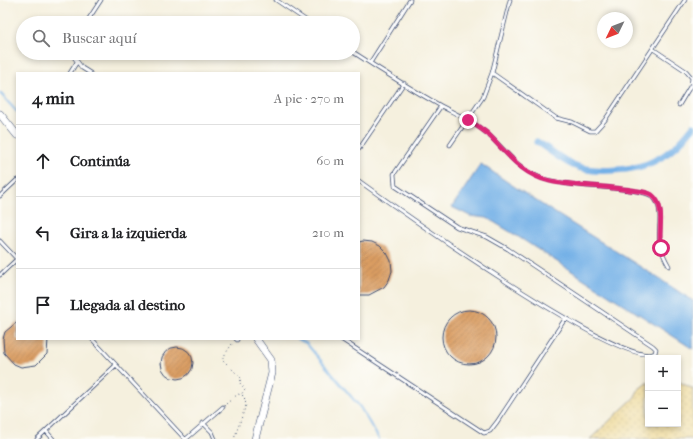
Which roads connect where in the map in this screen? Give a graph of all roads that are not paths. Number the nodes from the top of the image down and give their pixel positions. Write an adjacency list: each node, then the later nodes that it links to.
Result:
1 (101, 0): 6 (lane)
2 (276, 0): 7 (lane)
3 (410, 0): 11 (lane)
4 (510, 0): 14 (lane)
5 (685, 0): 8 (lane)
6 (91, 16)
7 (300, 16)
8 (653, 49): 14 (lane); 16 (lane)
9 (360, 57): 11 (lane)
10 (77, 62): 12 (lane); 13 (lane)
11 (370, 63): 15 (lane)
12 (71, 72)
13 (89, 72)
14 (492, 73): 19 (lane)
15 (404, 83): 17 (lane); 22 (lane)
16 (679, 105)
17 (441, 106): 19 (lane); 31 (lane)
18 (0, 114): 20 (street)
19 (468, 120): 21 (lane); 29 (lane)
20 (16, 134)
21 (450, 145)
22 (360, 148)
23 (16, 181): 25 (lane)
24 (360, 183): 31 (lane)
25 (0, 196)
26 (0, 241): 27 (lane)
27 (16, 258)
28 (16, 260): 30 (lane)
29 (669, 266)
30 (0, 275)
31 (565, 318): 34 (lane)
32 (93, 340): 35 (lane)
33 (257, 340): 43 (street)
34 (343, 340)
35 (116, 365): 38 (lane); 41 (lane)
36 (223, 407): 37 (lane)
37 (203, 423): 41 (lane); 42 (lane)
38 (46, 431): 39 (lane); 40 (lane)
39 (37, 439)
40 (53, 439)
41 (186, 439)
42 (215, 439)
43 (255, 439)

